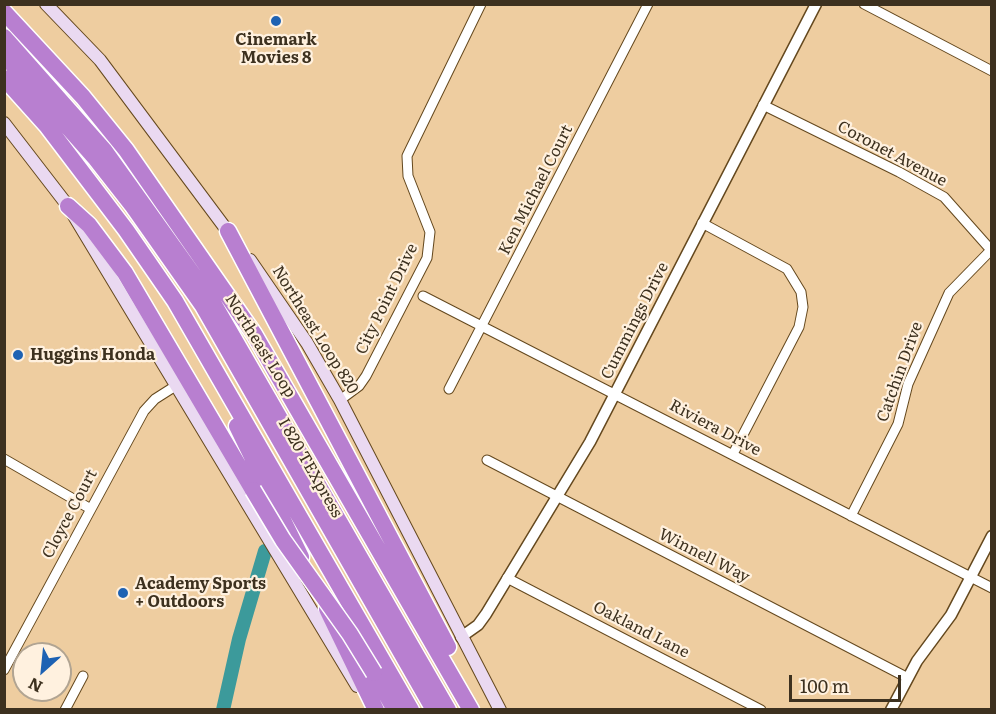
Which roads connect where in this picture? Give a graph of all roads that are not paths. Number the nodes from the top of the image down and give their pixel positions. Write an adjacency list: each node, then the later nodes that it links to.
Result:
1 (46, 4): 16 (main road, Northeast Loop 820)
2 (481, 4): 23 (street, City Point Drive)
3 (648, 4): 19 (street, Ken Michael Court)
4 (816, 4): 11 (street, Cummings Drive)
5 (864, 4): 9 (street)
6 (4, 12): 39 (highway, Northeast Loop)
7 (4, 37): 46 (highway, I 820 TEXpress)
8 (4, 55): 45 (highway, I 820 TEXpress)
9 (992, 70)
10 (4, 78): 15 (highway)
11 (763, 105): 14 (street, Cummings Drive); 17 (street, Coronet Avenue)
12 (4, 123): 13 (main road)
13 (68, 206): 20 (main road); 28 (highway)
14 (702, 223): 22 (street, Cummings Drive); 24 (street)
15 (126, 230): 42 (highway); 44 (highway)
16 (228, 231): 23 (main road, Northeast Loop 820); 39 (highway)
17 (991, 249): 30 (street, Catchin Drive)
18 (423, 296): 19 (street, Riviera Drive)
19 (483, 326): 21 (street, Ken Michael Court); 22 (street, Riviera Drive)
20 (177, 385): 28 (main road); 29 (street, Cloyce Court)
21 (449, 389)
22 (616, 393): 24 (street, Riviera Drive); 27 (street, Cummings Drive)
23 (339, 400): 35 (main road, Northeast Loop 820)
24 (733, 454): 30 (street, Riviera Drive)
25 (4, 459): 29 (street)
26 (487, 460): 27 (street, Winnell Way)
27 (556, 495): 32 (street, Cummings Drive); 38 (street, Winnell Way)
28 (251, 496): 41 (main road); 43 (highway, bridge)
29 (89, 508): 36 (street, Cloyce Court)
30 (851, 516): 33 (street, Riviera Drive)
31 (992, 536): 33 (street)
32 (507, 578): 35 (street, Cummings Drive); 48 (street, Oakland Lane)
33 (972, 578): 34 (street, Riviera Drive); 38 (street)
34 (992, 588)
35 (461, 637): 47 (main road, Northeast Loop 820)
36 (4, 670)
37 (83, 676): 40 (street)
38 (908, 678): 49 (street)
39 (467, 703)
40 (65, 710)
41 (370, 710)
42 (376, 710)
43 (395, 710)
44 (411, 710)
45 (434, 710)
46 (448, 710)
47 (500, 710)
48 (761, 710)
49 (891, 710)

